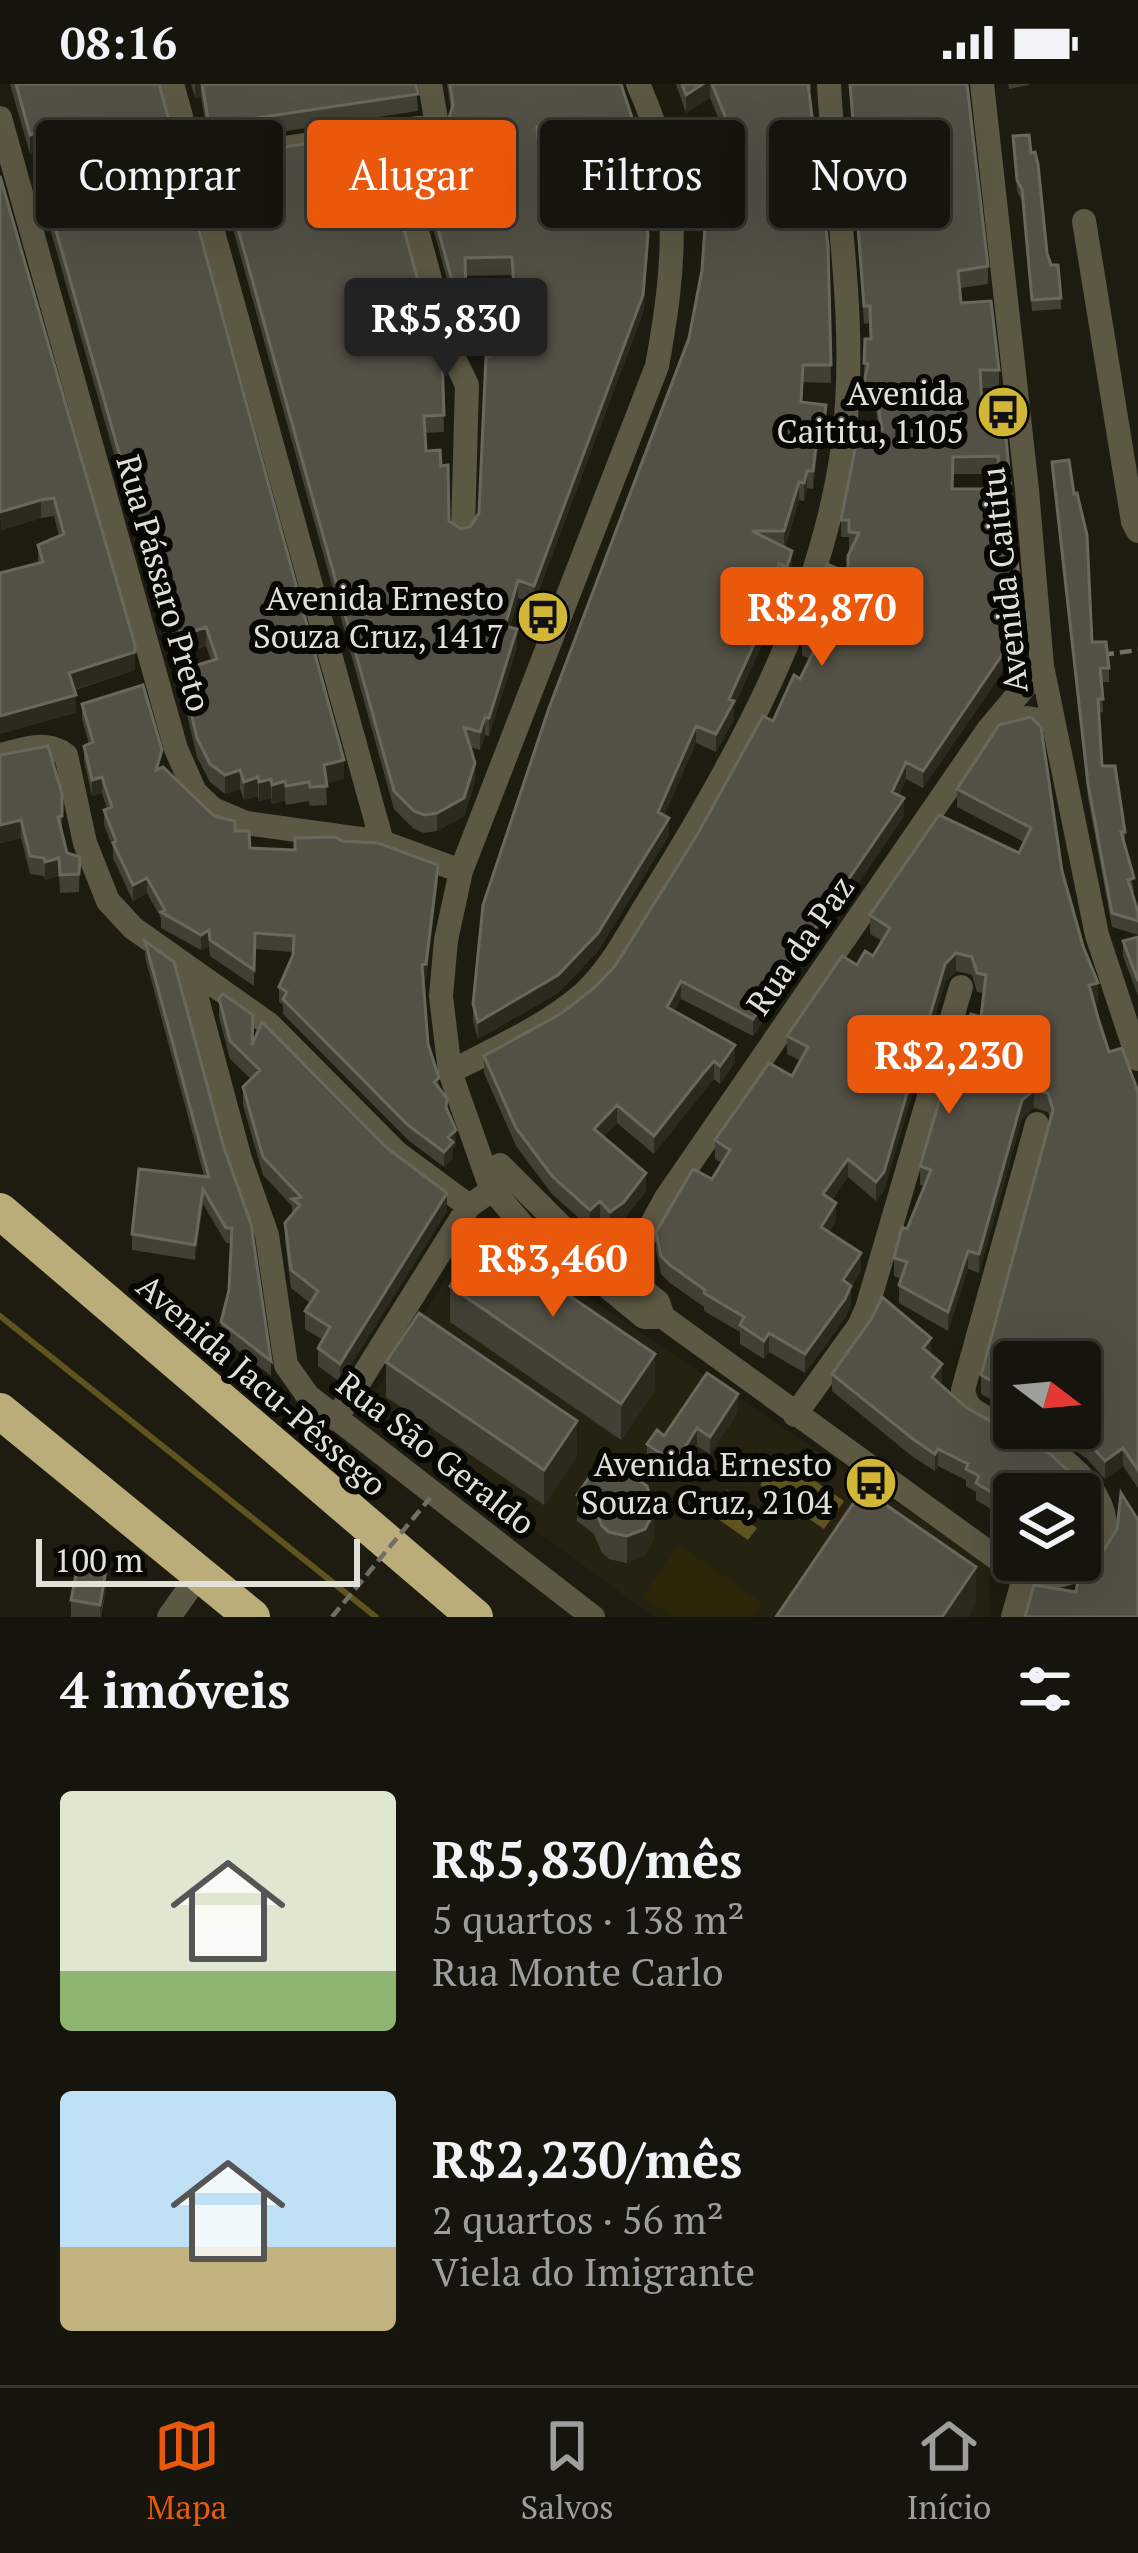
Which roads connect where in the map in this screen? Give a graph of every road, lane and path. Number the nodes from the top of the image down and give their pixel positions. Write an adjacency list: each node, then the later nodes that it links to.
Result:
1 (172, 84): 7 (street)
2 (430, 84): 8 (street)
3 (638, 84): 23 (street)
4 (829, 84): 27 (street)
5 (982, 84): 18 (street, Avenida Caititu)
6 (0, 118): 22 (street, Rua Pássaro Preto)
7 (182, 120)
8 (436, 120)
9 (1084, 221): 15 (street)
10 (212, 228): 22 (street)
11 (416, 228): 13 (street)
12 (478, 323): 13 (path)
13 (466, 385): 14 (street)
14 (463, 530)
15 (1138, 530)
16 (1137, 650): 17 (path)
17 (1086, 656)
18 (1042, 666): 19 (street, Avenida Caititu); 20 (street, Rua da Paz)
19 (1053, 722): 20 (street); 26 (street, Avenida Caititu)
20 (988, 730): 32 (street, Rua da Paz)
21 (0, 754): 24 (street)
22 (382, 842): 23 (street, Rua Pássaro Preto)
23 (461, 872): 27 (street)
24 (189, 969): 30 (street); 35 (street, Rua São Geraldo)
25 (961, 987): 34 (street)
26 (1138, 1059)
27 (450, 1072): 29 (street)
28 (1037, 1124): 36 (street)
29 (501, 1182): 30 (street); 32 (street)
30 (469, 1206): 35 (street)
31 (0, 1211): 46 (highway, Avenida Jacu-Pêssego)
32 (612, 1270): 34 (street)
33 (0, 1411): 41 (highway)
34 (796, 1415): 40 (street)
35 (336, 1419): 47 (street, Rua São Geraldo)
36 (1077, 1473)
37 (430, 1498): 45 (path, bridge)
38 (1101, 1510): 39 (street)
39 (1101, 1540)
40 (993, 1556)
41 (200, 1573): 43 (street); 44 (highway)
42 (1023, 1581): 48 (street)
43 (169, 1617)
44 (253, 1617)
45 (332, 1617)
46 (475, 1617)
47 (593, 1617)
48 (1013, 1617)

